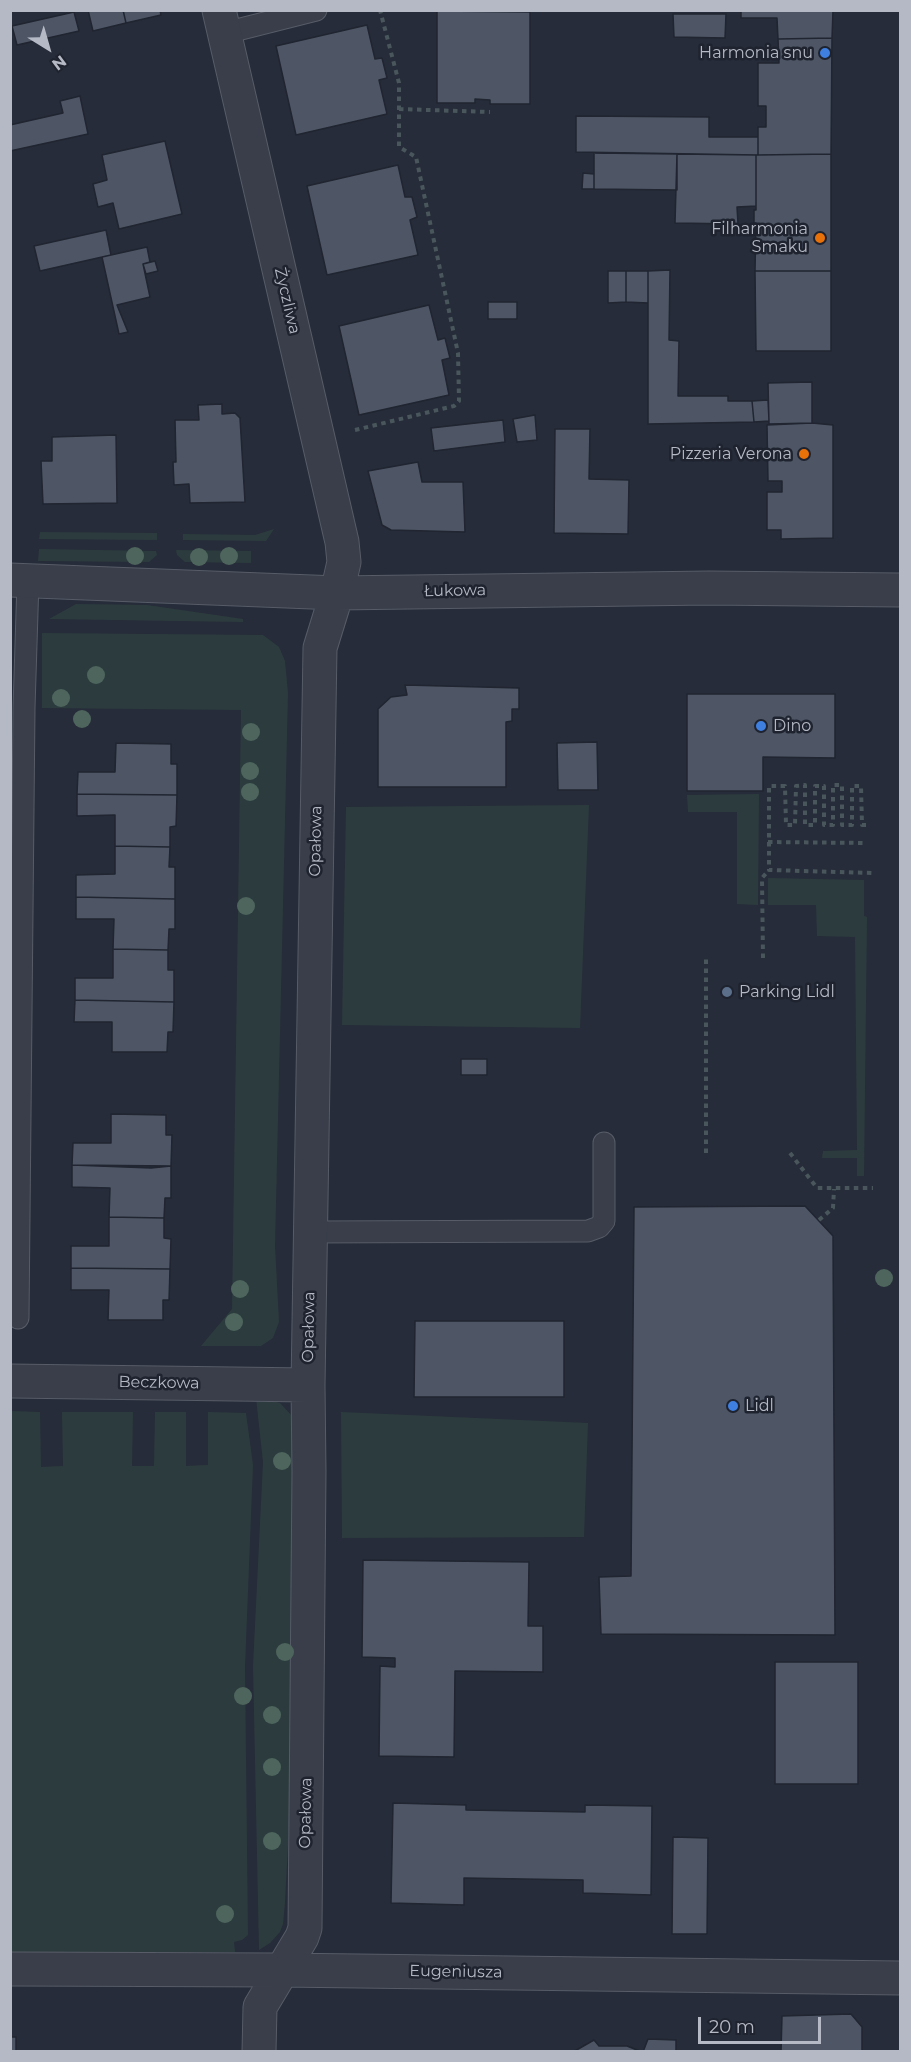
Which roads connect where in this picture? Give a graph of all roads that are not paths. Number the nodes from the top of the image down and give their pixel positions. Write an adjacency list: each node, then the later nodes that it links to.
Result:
1 (316, 10): 2 (lane)
2 (222, 22): 5 (street, Życzliwa)
3 (19, 581): 5 (street, Łukowa); 8 (lane)
4 (900, 591): 5 (street, Łukowa)
5 (337, 593): 7 (street, Opałowa)
6 (604, 1143): 7 (lane)
7 (310, 1232): 10 (street, Opałowa)
8 (18, 1318)
9 (10, 1382): 10 (street, Beczkowa)
10 (308, 1385): 12 (street, Opałowa)
11 (10, 1969): 12 (street, Eugeniusza)
12 (281, 1970): 13 (street, Eugeniusza); 14 (street, Opałowa)
13 (900, 1978)
14 (259, 2052)

